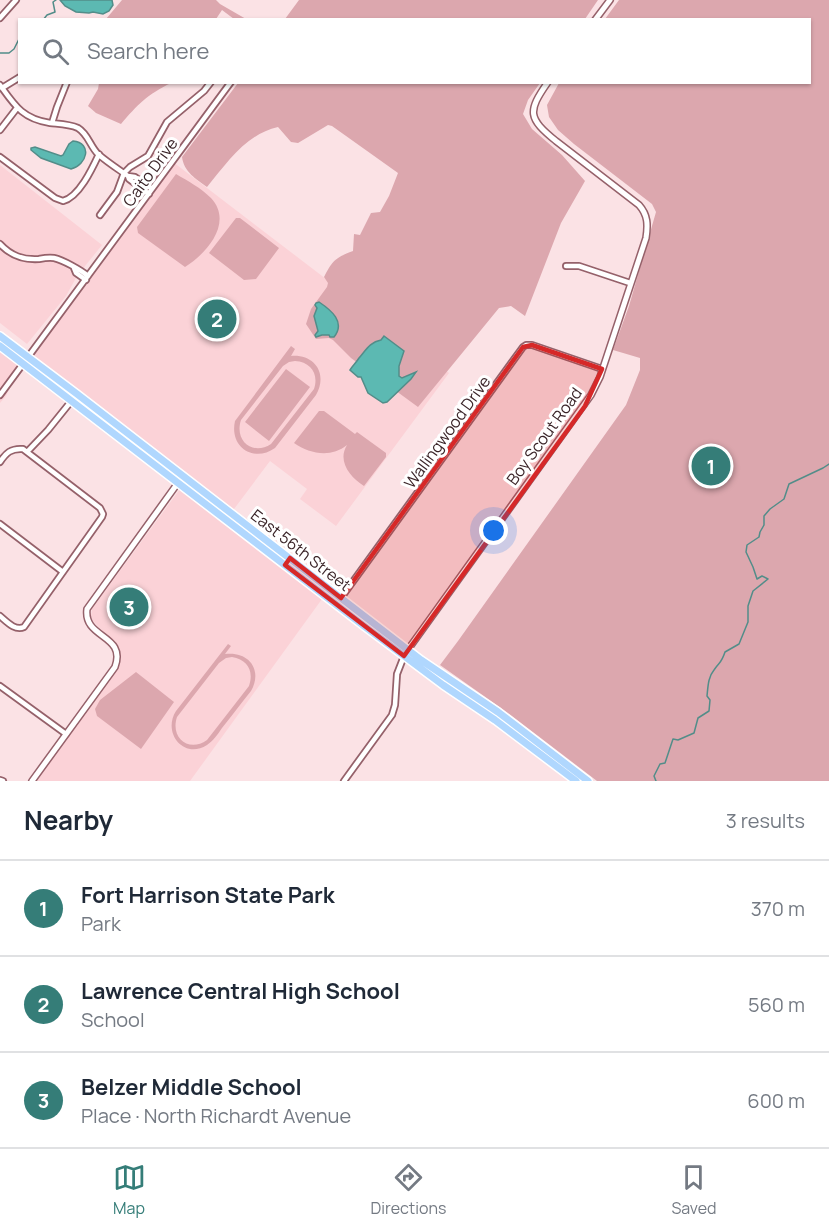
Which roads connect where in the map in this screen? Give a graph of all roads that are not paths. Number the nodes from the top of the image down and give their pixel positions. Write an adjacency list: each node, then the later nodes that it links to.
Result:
1 (16, 0): 3 (street)
2 (610, 0): 4 (street)
3 (0, 18)
4 (596, 18)
5 (18, 78): 10 (street)
6 (66, 84): 12 (street)
7 (209, 84): 16 (street)
8 (230, 84): 17 (street, Caito Drive)
9 (547, 84): 22 (street, Boy Scout Road)
10 (1, 86): 11 (street)
11 (17, 108): 12 (street); 13 (street)
12 (52, 123): 14 (street)
13 (0, 130)
14 (99, 154): 15 (street); 16 (street)
15 (0, 157)
16 (126, 174): 17 (street); 18 (street)
17 (151, 192): 21 (street, Caito Drive)
18 (100, 215)
19 (0, 244): 21 (street)
20 (566, 266): 22 (street)
21 (87, 278): 25 (street, Caito Drive)
22 (630, 283): 26 (street, Boy Scout Road)
23 (0, 336): 25 (main road, East 56th Street)
24 (0, 346): 25 (main road, East 56th Street)
25 (26, 361): 27 (main road, East 56th Street); 28 (street, Caito Drive); 29 (main road, East 56th Street)
26 (602, 369): 37 (street, Wallingwood Drive); 39 (street, Boy Scout Road)
27 (77, 394): 29 (street); 32 (main road, East 56th Street)
28 (0, 395)
29 (71, 401): 30 (street); 32 (main road, East 56th Street)
30 (27, 452): 31 (street); 36 (street)
31 (0, 462)
32 (181, 479): 34 (main road, East 56th Street); 35 (main road, East 56th Street); 41 (street)
33 (0, 524): 36 (street)
34 (290, 558): 35 (street); 37 (main road, East 56th Street)
35 (285, 565): 39 (main road, East 56th Street)
36 (63, 572): 38 (street)
37 (341, 598): 39 (main road, East 56th Street)
38 (0, 616)
39 (406, 653): 43 (street, Boy Scout Road); 44 (main road, East 56th Street); 45 (main road, East 56th Street)
40 (0, 686): 41 (street)
41 (66, 734): 42 (street)
42 (32, 781)
43 (344, 781)
44 (576, 781)
45 (588, 781)

